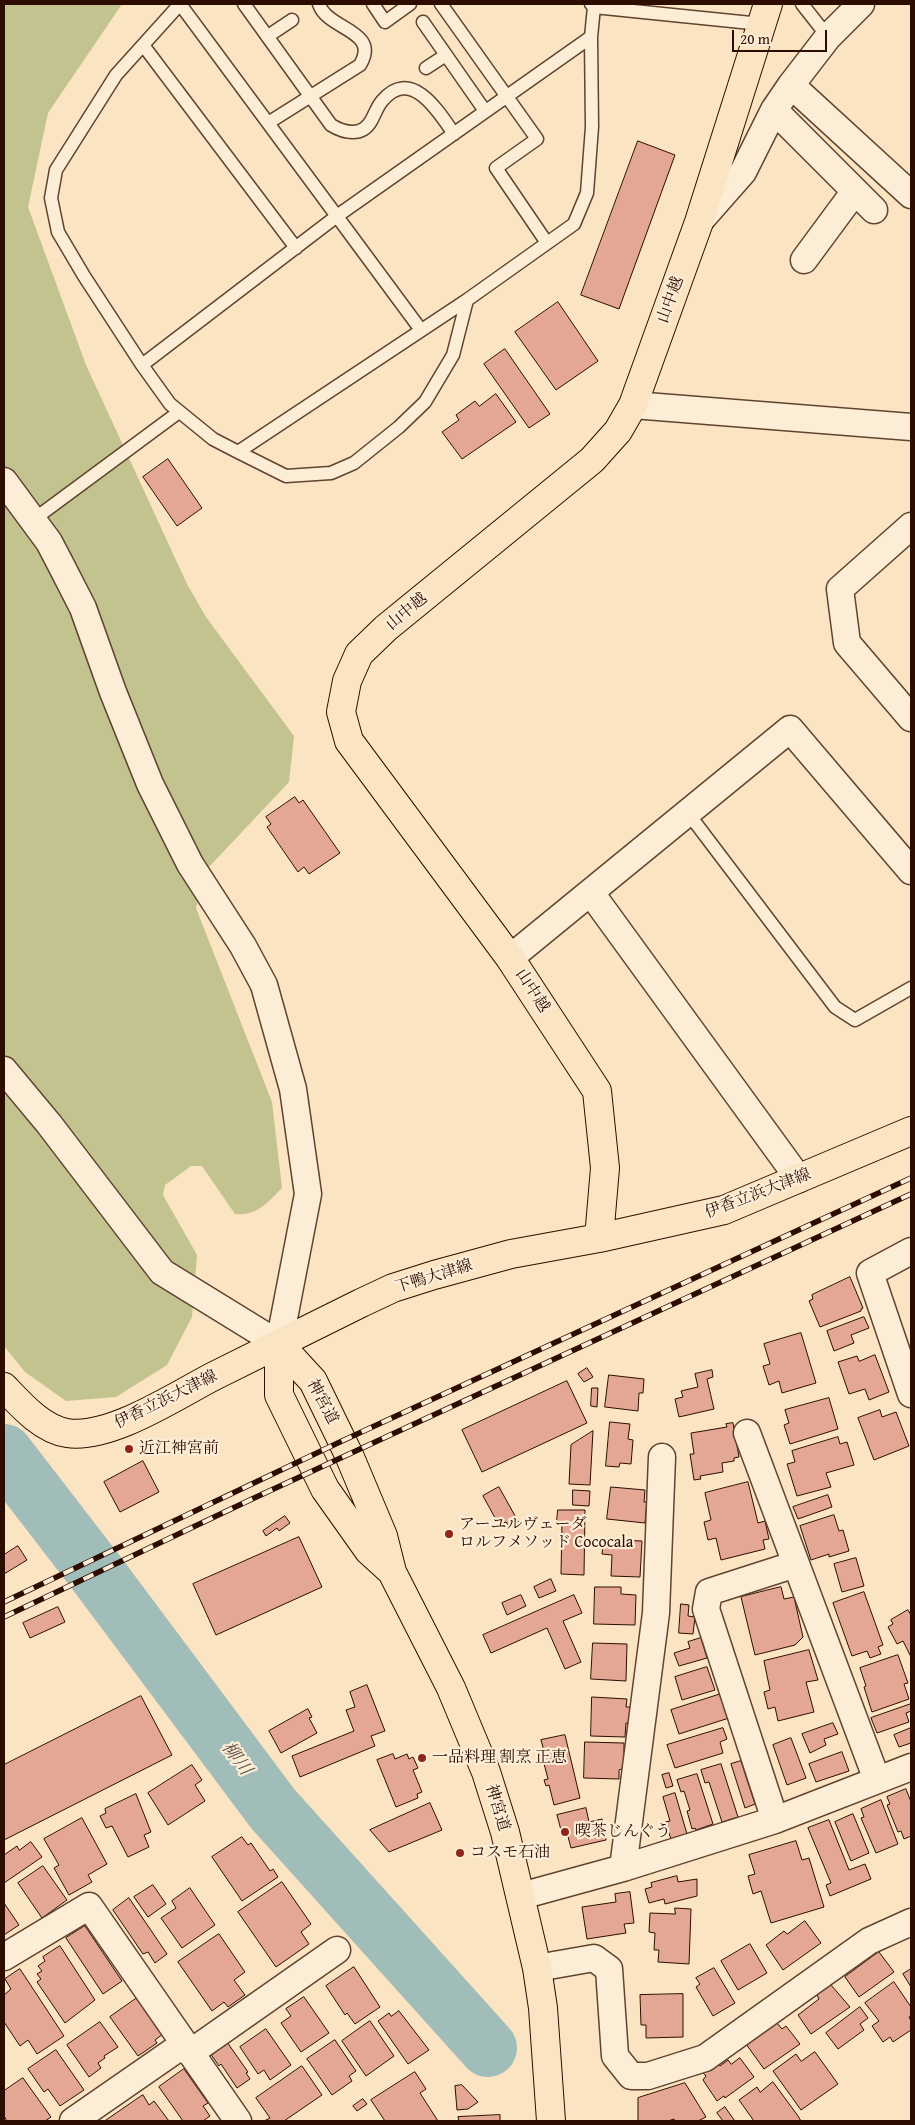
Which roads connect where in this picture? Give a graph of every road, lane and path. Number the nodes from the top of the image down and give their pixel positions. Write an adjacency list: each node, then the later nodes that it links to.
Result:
1 (244, 4): 12 (lane)
2 (319, 4): 20 (lane)
3 (372, 4): 4 (lane)
4 (410, 4)
5 (441, 4): 19 (lane)
6 (802, 4): 14 (lane)
7 (861, 4): 14 (street)
8 (593, 6): 9 (lane); 13 (lane)
9 (764, 14): 29 (main road, 山中越)
10 (292, 20): 12 (lane)
11 (423, 22): 16 (lane)
12 (268, 36): 20 (lane)
13 (591, 37): 19 (lane); 30 (lane)
14 (828, 37): 18 (street)
15 (143, 45): 23 (lane); 31 (lane); 35 (lane)
16 (446, 55): 17 (lane); 22 (lane)
17 (426, 68)
18 (791, 85): 21 (street); 26 (street)
19 (507, 96): 22 (lane); 30 (lane)
20 (310, 97): 23 (lane); 24 (lane)
21 (774, 110): 25 (street); 29 (street)
22 (485, 111): 24 (lane)
23 (268, 124): 28 (lane)
24 (454, 134): 28 (lane)
25 (855, 191): 27 (street); 32 (street)
26 (911, 195)
27 (874, 210)
28 (337, 216): 31 (lane); 34 (lane)
29 (700, 222): 36 (main road, 山中越)
30 (547, 243): 33 (lane)
31 (296, 248): 35 (lane)
32 (804, 260)
33 (467, 300): 34 (lane); 39 (lane)
34 (422, 330): 39 (lane)
35 (142, 365): 37 (lane)
36 (633, 405): 38 (street); 47 (main road, 山中越)
37 (180, 412): 39 (lane); 41 (lane)
38 (911, 426)
39 (238, 452)
40 (4, 481): 41 (street)
41 (32, 520): 54 (street)
42 (911, 526): 43 (street)
43 (911, 718)
44 (688, 813): 45 (street); 46 (street); 48 (lane)
45 (911, 871)
46 (591, 892): 47 (street); 51 (street)
47 (510, 958): 52 (main road, 山中越)
48 (911, 988)
49 (4, 1070): 54 (street)
50 (911, 1131): 51 (main road, 伊香立浜大津線)
51 (799, 1179): 52 (main road, 伊香立浜大津線)
52 (600, 1238): 54 (main road, 下鴨大津線)
53 (911, 1251): 56 (street)
54 (279, 1344): 55 (main road, 伊香立浜大津線); 60 (main road, 神宮道); 60 (main road, 神宮道)
55 (4, 1387)
56 (911, 1394)
57 (747, 1434): 59 (street)
58 (662, 1457): 64 (street)
59 (796, 1564): 62 (street); 63 (street)
60 (392, 1572): 65 (main road, 神宮道)
61 (911, 1767): 62 (street)
62 (877, 1780): 63 (street)
63 (775, 1820): 64 (street)
64 (623, 1868): 65 (street)
65 (521, 1896): 69 (main road, 神宮道)
66 (911, 1922): 69 (street)
67 (338, 1950): 70 (street)
68 (4, 1957): 70 (street)
69 (537, 1968): 73 (main road, 神宮道)
70 (187, 2048): 71 (street); 72 (street)
71 (72, 2121)
72 (238, 2121)
73 (551, 2121)

